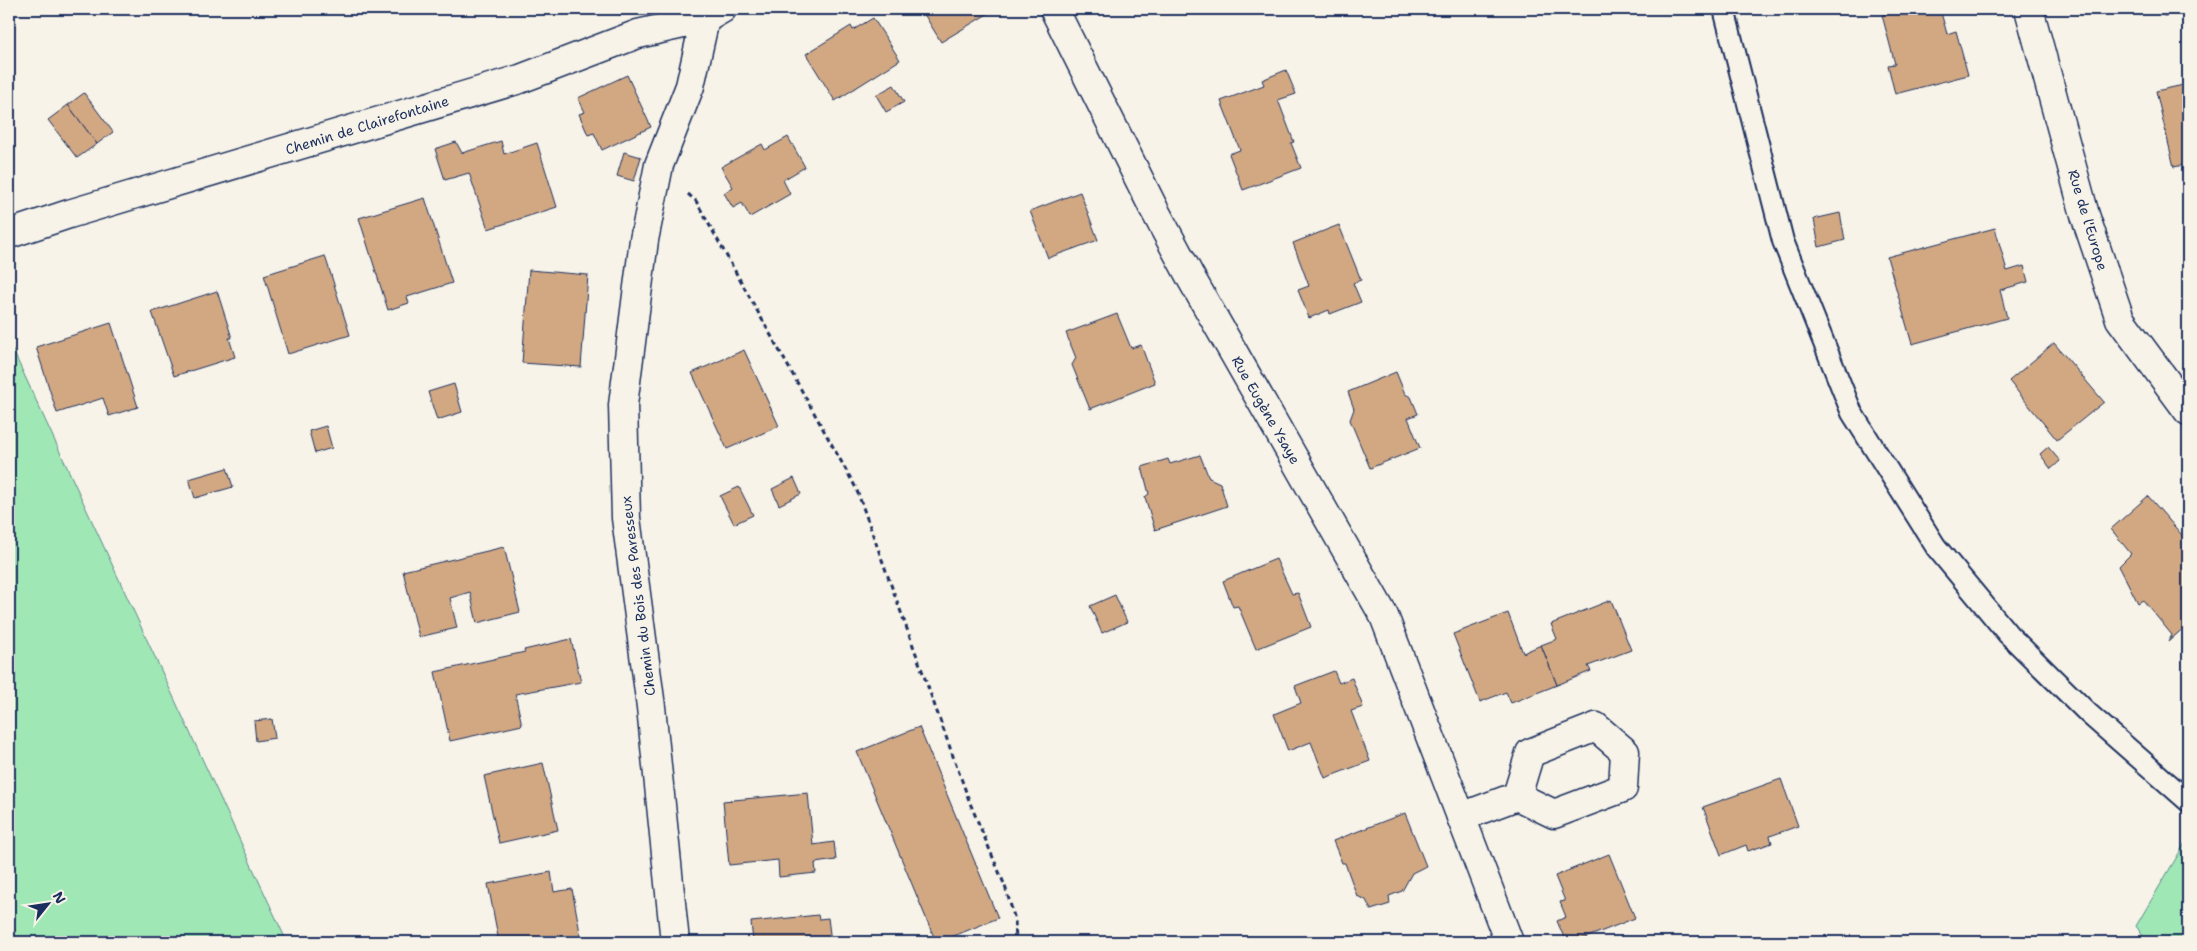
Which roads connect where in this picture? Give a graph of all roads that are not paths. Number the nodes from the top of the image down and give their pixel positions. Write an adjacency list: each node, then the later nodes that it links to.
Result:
1 (1054, 9): 9 (street, Rue Eugène Ysaye)
2 (1724, 9): 8 (lane)
3 (2029, 9): 6 (street, Rue de l'Europe)
4 (714, 14): 5 (street, Chemin de Clairefontaine); 10 (street, Chemin du Bois des Paresseux)
5 (9, 234)
6 (2188, 411)
7 (1517, 796): 9 (street)
8 (2188, 801)
9 (1461, 817): 11 (street, Rue Eugène Ysaye)
10 (675, 942)
11 (1509, 942)

